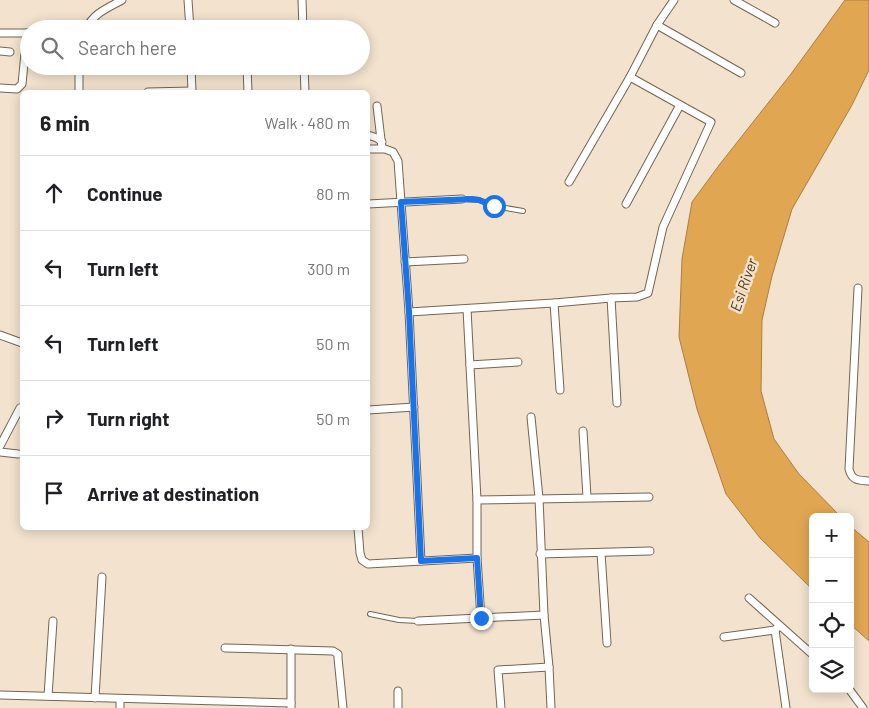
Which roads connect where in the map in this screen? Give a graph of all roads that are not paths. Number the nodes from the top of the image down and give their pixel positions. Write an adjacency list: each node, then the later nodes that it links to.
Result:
1 (122, 0): 6 (street)
2 (188, 0): 7 (street)
3 (302, 0): 8 (street)
4 (674, 0): 10 (street)
5 (734, 0): 9 (street)
6 (91, 20)
7 (189, 20)
8 (303, 20)
9 (775, 23)
10 (657, 25): 15 (street); 21 (street)
11 (0, 33): 12 (street)
12 (20, 34)
13 (0, 51): 14 (street)
14 (10, 52)
15 (741, 73)
16 (23, 75): 22 (street)
17 (79, 75): 23 (street)
18 (191, 75): 24 (street)
19 (247, 75): 25 (street)
20 (304, 75): 26 (street)
21 (630, 77): 27 (street); 32 (street)
22 (0, 88)
23 (79, 90)
24 (192, 90)
25 (248, 90)
26 (305, 90)
27 (680, 105): 36 (street); 41 (street)
28 (377, 106): 30 (street)
29 (370, 136): 30 (street)
30 (382, 145): 31 (street); 34 (street)
31 (370, 148)
32 (570, 182)
33 (462, 199): 34 (street); 37 (lane)
34 (401, 202): 35 (street); 39 (street)
35 (370, 204)
36 (626, 204)
37 (524, 211)
38 (464, 259): 39 (street)
39 (405, 262): 44 (street)
40 (858, 288): 59 (street)
41 (611, 298): 42 (street); 50 (street)
42 (554, 303): 43 (street); 49 (street)
43 (467, 309): 44 (street); 48 (street)
44 (409, 312): 51 (street)
45 (0, 335): 46 (street)
46 (20, 342)
47 (518, 362): 48 (street)
48 (470, 366): 63 (street)
49 (560, 390)
50 (617, 403)
51 (414, 407): 53 (street); 69 (street)
52 (20, 408): 56 (street)
53 (370, 410)
54 (531, 417): 62 (street)
55 (583, 431): 60 (street)
56 (0, 446)
57 (0, 452): 58 (street)
58 (18, 454)
59 (869, 481)
60 (587, 497): 61 (street); 62 (street)
61 (648, 497)
62 (539, 498): 63 (street); 67 (street)
63 (477, 500): 68 (street)
64 (358, 530): 69 (street)
65 (650, 551): 66 (street)
66 (601, 553): 67 (street); 79 (street)
67 (540, 554): 73 (street)
68 (477, 558): 69 (street); 74 (street)
69 (421, 561)
70 (102, 577): 88 (street)
71 (749, 598): 77 (street)
72 (370, 614): 76 (lane)
73 (544, 615): 74 (street); 83 (street)
74 (481, 618): 76 (street)
75 (52, 621): 87 (street)
76 (418, 621)
77 (777, 628): 78 (street); 82 (street); 96 (street)
78 (724, 637)
79 (606, 643)
80 (225, 648): 81 (street)
81 (291, 649): 90 (street); 92 (street)
82 (809, 653)
83 (549, 667): 94 (street); 95 (street)
84 (398, 691): 93 (street)
85 (852, 693): 97 (street)
86 (0, 695): 87 (street)
87 (48, 696): 88 (street)
88 (94, 698): 89 (street)
89 (120, 699): 90 (street); 91 (street)
90 (291, 705)
91 (120, 708)
92 (343, 708)
93 (398, 708)
94 (501, 708)
95 (551, 708)
96 (786, 708)
97 (863, 708)

